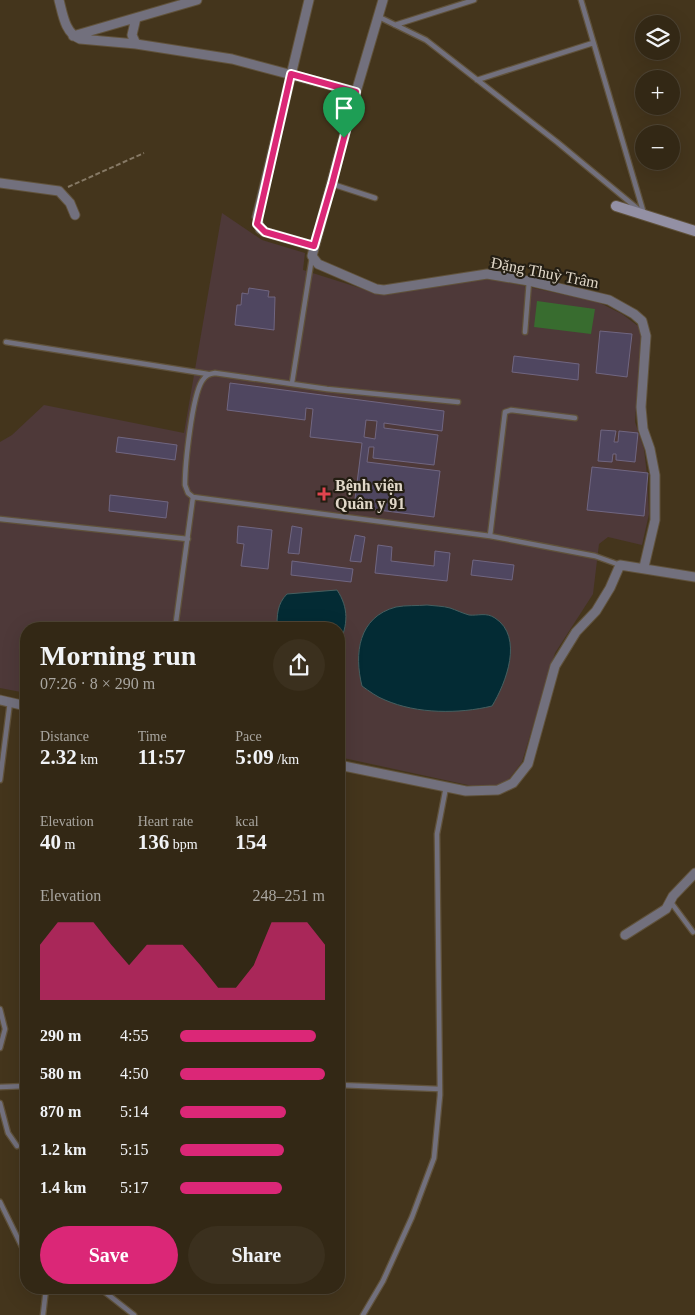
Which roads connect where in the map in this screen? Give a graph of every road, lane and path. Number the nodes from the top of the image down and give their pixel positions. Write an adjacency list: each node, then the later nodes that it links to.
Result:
1 (59, 0): 10 (street)
2 (197, 0): 8 (street)
3 (309, 0): 13 (street)
4 (383, 0): 7 (street)
5 (474, 0): 9 (lane)
6 (581, 0): 11 (lane)
7 (379, 16): 9 (lane); 15 (street)
8 (136, 18): 10 (street); 12 (street)
9 (395, 25): 14 (lane)
10 (73, 36): 12 (street)
11 (594, 43): 14 (lane); 23 (lane)
12 (136, 44): 13 (street)
13 (291, 74): 15 (street); 25 (street)
14 (477, 80): 23 (lane)
15 (356, 92): 18 (street)
16 (144, 153): 19 (path)
17 (0, 183): 19 (street)
18 (332, 184): 20 (lane); 25 (street)
19 (59, 191): 22 (street)
20 (375, 198)
21 (616, 206): 23 (street)
22 (75, 215)
23 (644, 215): 24 (street)
24 (695, 231)
25 (314, 246): 26 (street)
26 (312, 256): 27 (street, Đặng Thuỳ Trâm); 31 (lane)
27 (529, 281): 28 (lane); 39 (street, Đặng Thuỳ Trâm)
28 (525, 332)
29 (6, 342): 30 (lane)
30 (208, 374): 31 (lane); 34 (lane)
31 (292, 383): 32 (lane)
32 (458, 402)
33 (575, 418): 36 (lane)
34 (194, 497): 36 (lane); 37 (lane)
35 (0, 519): 37 (lane)
36 (490, 536): 38 (lane)
37 (188, 539): 41 (lane)
38 (620, 565): 39 (street); 49 (street)
39 (644, 567): 40 (street)
40 (694, 577)
41 (176, 622)
42 (0, 700): 43 (street)
43 (10, 702): 44 (street); 46 (lane)
44 (20, 704)
45 (0, 718): 46 (lane)
46 (8, 719): 48 (lane)
47 (345, 766): 49 (street)
48 (0, 780)
49 (446, 787): 59 (lane)
50 (695, 873): 51 (street)
51 (670, 901): 52 (lane); 53 (street)
52 (693, 932)
53 (625, 934)
54 (0, 1010): 55 (lane)
55 (0, 1048)
56 (345, 1085): 59 (lane)
57 (20, 1086): 58 (lane)
58 (0, 1087)
59 (440, 1089): 68 (lane)
60 (0, 1103): 61 (lane)
61 (17, 1146)
62 (0, 1202): 63 (lane)
63 (20, 1241)
64 (45, 1294): 66 (lane)
65 (107, 1294): 67 (lane)
66 (43, 1315)
67 (134, 1315)
68 (362, 1315)

